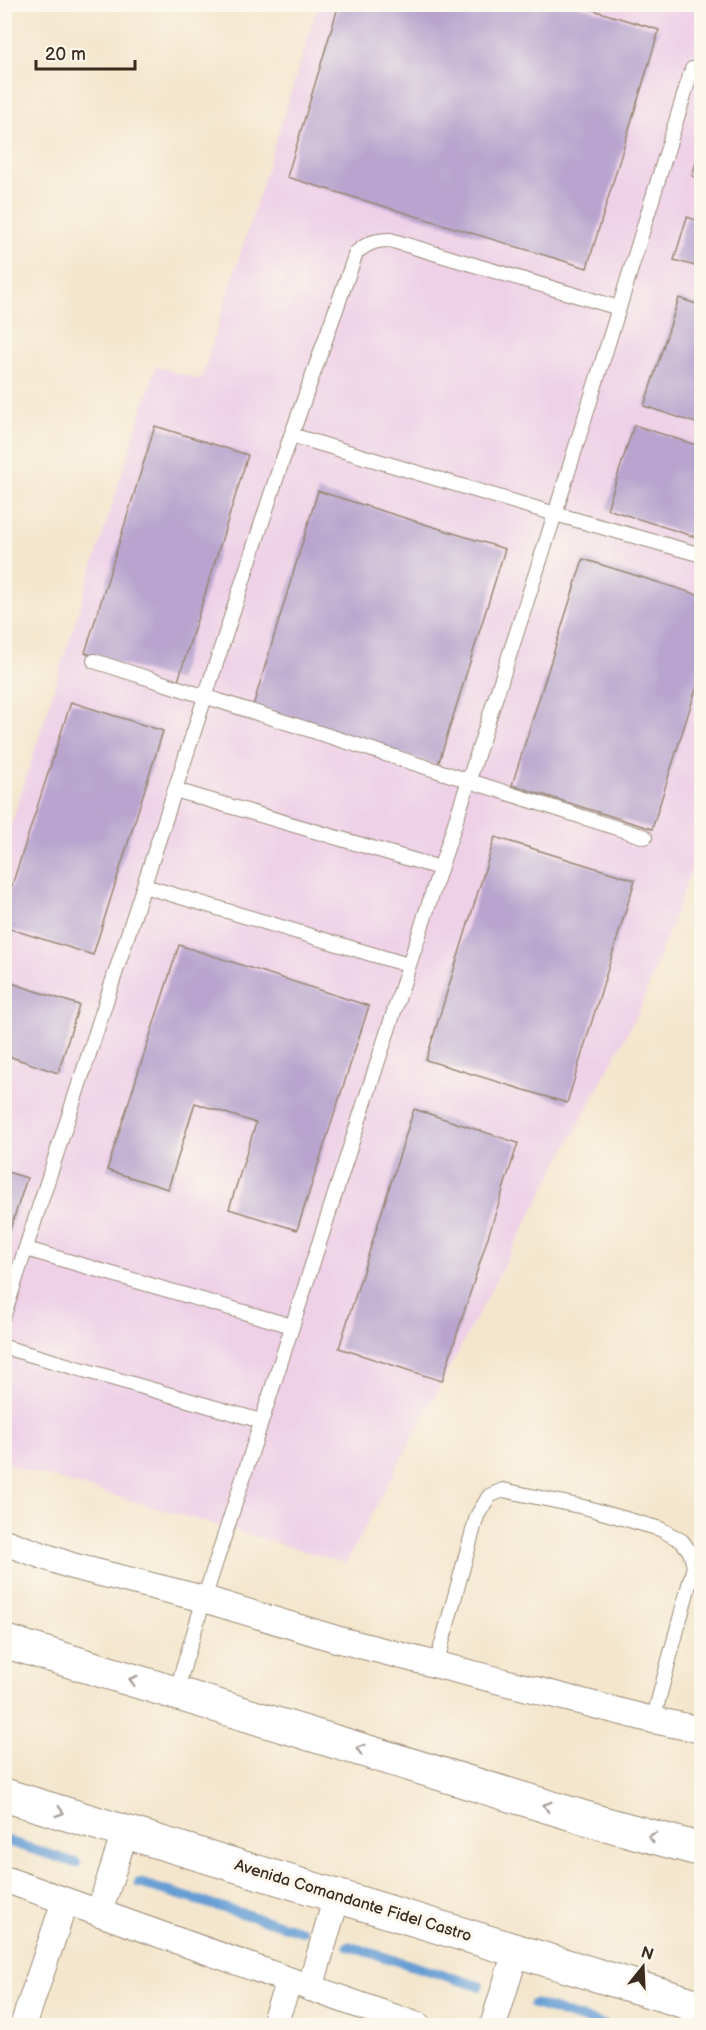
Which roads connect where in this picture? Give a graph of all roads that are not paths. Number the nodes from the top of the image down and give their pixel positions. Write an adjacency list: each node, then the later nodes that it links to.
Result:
1 (692, 69): 2 (lane)
2 (619, 308): 3 (lane); 4 (lane)
3 (291, 435): 4 (lane); 7 (lane)
4 (555, 514): 5 (lane); 8 (lane)
5 (702, 555)
6 (94, 661): 7 (lane)
7 (205, 697): 8 (lane); 9 (lane)
8 (468, 781): 10 (lane); 11 (lane)
9 (175, 790): 11 (lane); 12 (lane)
10 (645, 837)
11 (440, 868): 13 (lane)
12 (144, 886): 13 (lane); 14 (lane)
13 (408, 965): 16 (lane)
14 (26, 1249): 15 (lane); 16 (lane)
15 (4, 1315)
16 (292, 1326): 18 (lane)
17 (4, 1347): 18 (lane)
18 (261, 1421): 20 (lane)
19 (4, 1542): 20 (street)
20 (204, 1599): 22 (street); 23 (lane)
21 (4, 1641): 23 (highway, one-way to 21)
22 (436, 1665): 24 (street); 24 (lane)
23 (176, 1692): 28 (highway, one-way to 23)
24 (653, 1720): 25 (street)
25 (702, 1730)
26 (4, 1795): 27 (highway, Avenida Comandante Fidel Castro, one-way to 27)
27 (125, 1832): 30 (highway, Avenida Comandante Fidel Castro); 32 (street)
28 (702, 1850)
29 (4, 1880): 31 (street)
30 (337, 1896): 33 (highway, Avenida Comandante Fidel Castro); 34 (street)
31 (65, 1901): 32 (street); 36 (street)
32 (99, 1913): 34 (street)
33 (516, 1951): 35 (highway, Avenida Comandante Fidel Castro); 39 (street)
34 (299, 1985): 37 (street); 38 (street)
35 (702, 2007)
36 (23, 2025)
37 (273, 2025)
38 (417, 2025)
39 (493, 2025)

